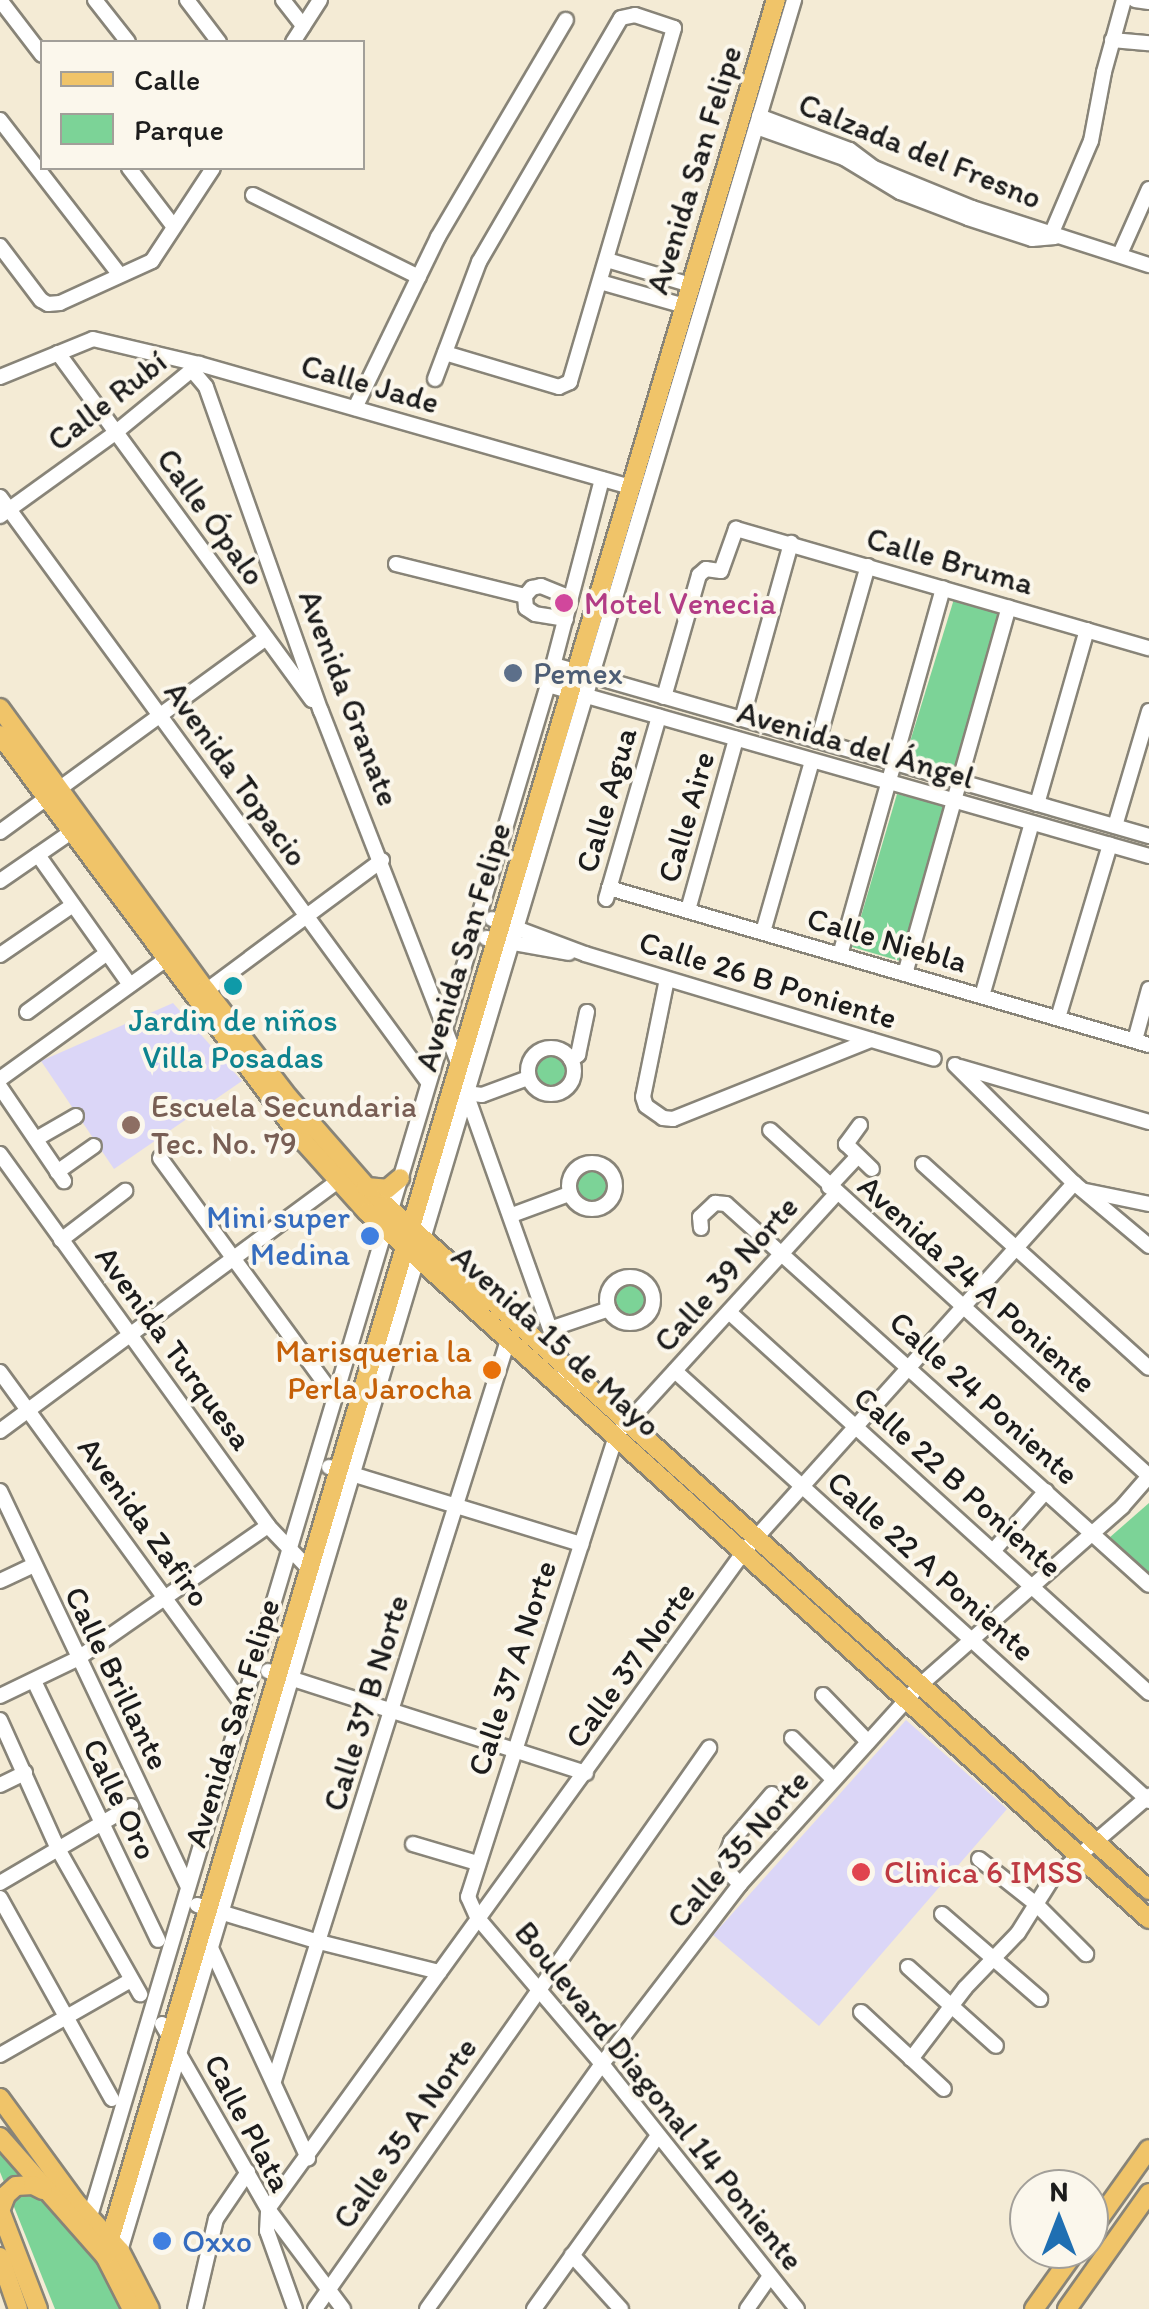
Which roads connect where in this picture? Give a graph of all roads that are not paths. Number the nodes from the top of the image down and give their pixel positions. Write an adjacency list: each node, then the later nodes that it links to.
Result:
1 (0, 0): 20 (street)
2 (95, 0): 14 (street)
3 (187, 0): 15 (street)
4 (283, 0): 13 (street)
5 (320, 0): 13 (street)
6 (764, 0): 36 (main road, Avenida San Felipe)
7 (776, 0): 19 (main road, Avenida San Felipe)
8 (794, 0): 19 (street, Avenida San Felipe)
9 (1124, 0): 17 (street)
10 (1135, 0): 11 (street)
11 (1149, 2)
12 (566, 20): 34 (street)
13 (303, 26): 16 (street)
14 (126, 40)
15 (218, 40)
16 (294, 40)
17 (1112, 40): 18 (street); 28 (street)
18 (1149, 42)
19 (771, 46): 22 (street, Avenida San Felipe); 36 (main road, Avenida San Felipe)
20 (40, 52)
21 (0, 120): 33 (street)
22 (758, 121): 28 (street, Calzada del Fresno); 41 (street, Avenida San Felipe)
23 (131, 170): 27 (street)
24 (212, 170): 27 (street)
25 (1149, 189): 30 (street)
26 (253, 195): 34 (street)
27 (174, 227): 33 (street)
28 (1054, 235): 30 (street, Calzada del Fresno)
29 (0, 246): 33 (street)
30 (1120, 254): 32 (street, Calzada del Fresno)
31 (607, 260): 35 (street); 36 (street); 38 (street)
32 (1149, 265)
33 (120, 275)
34 (419, 277): 44 (street)
35 (600, 282): 37 (street); 38 (street)
36 (686, 283): 37 (main road, Avenida San Felipe)
37 (679, 305): 41 (main road, Avenida San Felipe); 47 (main road, Avenida San Felipe)
38 (445, 352): 43 (street)
39 (58, 353): 40 (street, Calle Jade); 42 (street); 45 (street, Calle Ópalo)
40 (195, 366): 44 (street, Calle Jade); 45 (street, Calle Rubí); 64 (street, Avenida Granate)
41 (673, 374): 47 (main road, Avenida San Felipe); 60 (street, Avenida San Felipe)
42 (0, 377)
43 (435, 379)
44 (355, 408): 46 (street, Calle Jade)
45 (116, 433): 48 (street, Calle Rubí); 58 (street, Calle Ópalo)
46 (602, 478): 47 (street, Calle Jade); 56 (street, Avenida San Felipe)
47 (626, 486): 56 (main road, Avenida San Felipe); 60 (main road, Avenida San Felipe)
48 (3, 508): 66 (street, Avenida Topacio)
49 (736, 529): 50 (street, Calle Bruma); 62 (street, Calle Agua)
50 (790, 543): 52 (street, Calle Bruma); 68 (street, Calle Aire)
51 (396, 564): 54 (street)
52 (868, 566): 53 (street, Calle Bruma); 71 (street)
53 (944, 588): 55 (street, Calle Bruma); 73 (street)
54 (525, 596): 56 (street); 56 (street)
55 (1009, 607): 57 (street, Calle Bruma); 75 (street)
56 (572, 611): 60 (main road, Avenida San Felipe)
57 (1087, 630): 59 (street, Calle Bruma); 78 (street)
58 (266, 639): 64 (street, Calle Ópalo); 66 (street)
59 (1149, 648)
60 (572, 670): 61 (main road, Avenida San Felipe); 61 (street, Avenida San Felipe); 62 (street, Avenida del Ángel)
61 (566, 690): 67 (street, Avenida del Ángel); 93 (main road, Avenida San Felipe); 93 (street, Avenida San Felipe); 108 (street, Avenida San Felipe)
62 (664, 696): 68 (street, Avenida del Ángel)
63 (0, 708): 76 (main road, Avenida 15 de Mayo)
64 (320, 711): 87 (street, Avenida Granate)
65 (1149, 711): 80 (street)
66 (160, 716): 76 (street); 92 (street, Avenida Topacio)
67 (658, 717): 70 (street, Avenida del Ángel); 89 (street, Calle Agua)
68 (742, 719): 71 (street, Avenida del Ángel)
69 (0, 736): 76 (main road, Avenida 15 de Mayo)
70 (736, 739): 72 (street, Avenida del Ángel); 91 (street, Calle Aire)
71 (818, 741): 73 (street, Avenida del Ángel)
72 (812, 761): 74 (street, Avenida del Ángel); 94 (street)
73 (894, 763): 74 (street); 75 (street, Avenida del Ángel)
74 (889, 782): 77 (street, Avenida del Ángel); 96 (street)
75 (960, 782): 77 (street); 78 (street, Avenida del Ángel)
76 (53, 795): 81 (street); 82 (main road, Avenida 15 de Mayo); 103 (main road, Avenida 15 de Mayo)
77 (954, 801): 79 (street, Avenida del Ángel); 99 (street)
78 (1037, 804): 80 (street, Avenida del Ángel)
79 (1032, 823): 84 (street, Avenida del Ángel); 104 (street)
80 (1115, 826): 83 (street, Avenida del Ángel)
81 (0, 832)
82 (70, 832): 85 (street); 98 (main road, Avenida 15 de Mayo)
83 (1149, 836)
84 (1110, 845): 86 (street, Avenida del Ángel); 107 (street)
85 (38, 855): 88 (street); 90 (street)
86 (1149, 856)
87 (382, 860): 92 (street); 108 (street, Avenida Granate)
88 (0, 881)
89 (608, 893): 91 (street, Calle Niebla)
90 (72, 904): 95 (street); 97 (street)
91 (688, 910): 94 (street, Calle Niebla)
92 (306, 916): 103 (street); 116 (street, Avenida Topacio)
93 (500, 932): 100 (street, Calle 26 B Poniente); 111 (main road, Avenida San Felipe); 118 (street, Avenida San Felipe)
94 (763, 932): 96 (street, Calle Niebla)
95 (107, 953): 101 (street); 105 (street)
96 (840, 954): 99 (street, Calle Niebla)
97 (0, 955)
98 (166, 960): 101 (street); 103 (main road, Avenida 15 de Mayo)
99 (905, 974): 104 (street, Calle Niebla)
100 (667, 979): 109 (street, Calle 26 B Poniente); 109 (street)
101 (130, 986): 115 (street)
102 (1149, 989): 110 (street)
103 (200, 995): 130 (main road, Avenida 15 de Mayo)
104 (982, 996): 107 (street, Calle Niebla)
105 (27, 1012)
106 (586, 1012): 113 (street)
107 (1058, 1018): 110 (street, Calle Niebla)
108 (446, 1027): 111 (street, Avenida Granate); 116 (street, Avenida San Felipe)
109 (870, 1040): 112 (street, Calle 26 B Poniente)
110 (1142, 1042)
111 (456, 1057): 118 (street, Avenida Granate); 140 (main road, Avenida San Felipe)
112 (934, 1059)
113 (572, 1060): 114 (street); 114 (street)
114 (528, 1078): 118 (street)
115 (0, 1079)
116 (428, 1082): 131 (street, Avenida San Felipe)
117 (0, 1087): 123 (street)
118 (466, 1093): 138 (street, Avenida Granate); 140 (street, Avenida San Felipe)
119 (76, 1116): 123 (street)
120 (1149, 1122): 132 (street)
121 (860, 1124): 126 (street)
122 (770, 1130): 135 (street, Avenida 24 A Poniente)
123 (36, 1139): 124 (street)
124 (94, 1146)
125 (0, 1154): 141 (street, Avenida Turquesa)
126 (858, 1156): 129 (street); 135 (street, Calle 39 Norte)
127 (160, 1158): 145 (street)
128 (923, 1164): 143 (street)
129 (872, 1169)
130 (345, 1176): 133 (main road, Avenida 15 de Mayo); 140 (main road, Avenida 15 de Mayo); 145 (street)
131 (400, 1178): 133 (main road); 140 (street, Avenida San Felipe)
132 (1079, 1186): 137 (street); 142 (street); 143 (street, Calle 37 Norte)
133 (366, 1187): 140 (main road, Avenida 15 de Mayo)
134 (125, 1190): 141 (street)
135 (833, 1191): 144 (street, Calle 39 Norte); 147 (street, Avenida 24 A Poniente)
136 (570, 1194): 138 (street)
137 (1149, 1204)
138 (512, 1214): 149 (street, Avenida Granate)
139 (701, 1228): 144 (street, Calle 24 Poniente)
140 (404, 1234): 151 (main road, Avenida 15 de Mayo); 154 (main road, Avenida 15 de Mayo); 158 (street, Avenida San Felipe); 163 (main road, Avenida San Felipe); 163 (street, Avenida San Felipe)
141 (62, 1240): 150 (street, Avenida Turquesa)
142 (1149, 1246)
143 (1015, 1250): 147 (street, Calle 37 Norte); 153 (street)
144 (782, 1253): 148 (street, Calle 39 Norte); 152 (street, Calle 24 Poniente)
145 (234, 1259): 150 (street); 158 (street)
146 (609, 1309): 149 (street)
147 (964, 1310): 152 (street, Calle 37 Norte); 164 (street, Avenida 24 A Poniente)
148 (729, 1312): 155 (street, Calle 39 Norte); 160 (street, Calle 22 B Poniente)
149 (553, 1328): 154 (street, Avenida Granate)
150 (130, 1335): 159 (street); 169 (street, Avenida Turquesa)
151 (508, 1340): 157 (main road, Avenida 15 de Mayo); 168 (street, Calle 37 B Norte)
152 (910, 1366): 160 (street, Calle 37 Norte); 167 (street, Calle 24 Poniente)
153 (1149, 1368)
154 (567, 1370): 157 (street, Avenida Granate); 161 (main road, Avenida 15 de Mayo)
155 (676, 1371): 161 (street, Calle 39 Norte); 165 (street, Calle 22 A Poniente)
156 (0, 1372): 159 (street, Avenida Zafiro)
157 (574, 1396): 161 (main road, Avenida 15 de Mayo)
158 (335, 1397): 174 (street, Avenida San Felipe)
159 (29, 1410): 162 (street); 179 (street, Avenida Zafiro)
160 (856, 1426): 165 (street, Calle 37 Norte); 173 (street, Calle 22 B Poniente)
161 (622, 1428): 171 (street, Calle 37 A Norte); 172 (main road, Avenida 15 de Mayo)
162 (0, 1430)
163 (340, 1470): 168 (street); 174 (main road, Avenida San Felipe); 182 (street, Avenida San Felipe)
164 (1149, 1476): 170 (street, Calle 35 Norte)
165 (802, 1486): 172 (street, Calle 37 Norte); 180 (street, Calle 22 A Poniente)
166 (0, 1491): 175 (street, Calle Brillante)
167 (1046, 1491): 170 (street, Calle 24 Poniente); 173 (street)
168 (455, 1508): 171 (street); 189 (street, Calle 37 B Norte)
169 (268, 1526): 174 (street, Avenida Turquesa); 179 (street)
170 (1092, 1533): 177 (street, Calle 24 Poniente); 178 (street, Calle 35 Norte)
171 (580, 1544): 194 (street, Calle 37 A Norte)
172 (750, 1544): 184 (main road, Avenida 15 de Mayo); 196 (street, Calle 37 Norte)
173 (993, 1551): 178 (street, Calle 22 B Poniente)
174 (300, 1561): 182 (main road, Avenida San Felipe); 188 (street, Avenida San Felipe)
175 (32, 1566): 176 (street); 181 (street, Calle Brillante)
176 (0, 1581)
177 (1149, 1585)
178 (1032, 1586): 180 (street, Calle 35 Norte); 185 (street, Calle 22 B Poniente)
179 (166, 1600): 181 (street); 188 (street, Avenida Zafiro)
180 (970, 1638): 184 (street, Calle 35 Norte); 200 (street, Calle 22 A Poniente)
181 (77, 1659): 183 (street); 211 (street, Calle Brillante)
182 (279, 1675): 189 (street); 215 (main road, Avenida San Felipe)
183 (34, 1681): 187 (street); 202 (street, Calle Oro)
184 (914, 1692): 192 (street, Calle 35 Norte); 203 (main road, Avenida 15 de Mayo); 206 (main road, Avenida 15 de Mayo)
185 (1149, 1693)
186 (823, 1695): 192 (street)
187 (0, 1696)
188 (243, 1705): 211 (street, Avenida San Felipe)
189 (393, 1711): 194 (street); 220 (street, Calle 37 B Norte)
190 (0, 1720): 195 (street)
191 (792, 1738): 197 (street)
192 (868, 1742): 197 (street, Calle 35 Norte)
193 (709, 1748): 227 (street, Calle 35 A Norte)
194 (515, 1752): 196 (street); 208 (street, Calle 37 A Norte)
195 (25, 1773): 198 (street); 205 (street)
196 (586, 1773): 217 (street, Calle 37 Norte)
197 (834, 1780): 210 (street, Calle 35 Norte)
198 (0, 1785)
199 (772, 1794): 210 (street)
200 (1148, 1798): 203 (street)
201 (132, 1806): 202 (street)
202 (101, 1824): 205 (street); 219 (street, Calle Oro)
203 (1095, 1842): 206 (street); 212 (main road, Avenida 15 de Mayo)
204 (413, 1844): 208 (street)
205 (58, 1849): 209 (street); 226 (street)
206 (1078, 1854): 214 (street); 218 (main road, Avenida 15 de Mayo)
207 (979, 1860): 214 (street)
208 (477, 1863): 217 (street, Calle 37 A Norte)
209 (0, 1883)
210 (740, 1884): 237 (street, Calle 35 Norte)
211 (188, 1887): 253 (street, Avenida San Felipe)
212 (1149, 1890)
213 (0, 1898): 232 (street)
214 (1036, 1904): 222 (street); 223 (street)
215 (209, 1908): 220 (street); 221 (street, Avenida San Felipe); 233 (main road, Avenida San Felipe)
216 (942, 1914): 223 (street)
217 (478, 1917): 225 (street, Calle 37 Norte); 227 (street, Boulevard Diagonal 14 Poniente)
218 (1149, 1920)
219 (158, 1940)
220 (320, 1942): 225 (street); 238 (street, Calle 37 B Norte)
221 (210, 1946): 233 (street, Avenida San Felipe); 238 (street)
222 (1086, 1954)
223 (996, 1956): 229 (street); 230 (street)
224 (908, 1967): 230 (street)
225 (439, 1972): 245 (street, Calle 37 Norte)
226 (131, 1980): 228 (street); 232 (street)
227 (538, 1988): 237 (street, Boulevard Diagonal 14 Poniente); 258 (street, Calle 35 A Norte)
228 (140, 1994)
229 (1040, 1999)
230 (952, 2006): 234 (street); 236 (street)
231 (861, 2012): 236 (street)
232 (66, 2018): 235 (street); 241 (street)
233 (170, 2038): 246 (street, Calle Plata); 253 (main road, Avenida San Felipe)
234 (996, 2046)
235 (0, 2055)
236 (911, 2060): 239 (street)
237 (602, 2064): 243 (street, Boulevard Diagonal 14 Poniente); 267 (street, Calle 35 Norte)
238 (274, 2081): 245 (street)
239 (944, 2089)
240 (0, 2098): 253 (main road)
241 (112, 2099)
242 (0, 2136): 247 (main road)
243 (656, 2137): 254 (street); 257 (street, Boulevard Diagonal 14 Poniente)
244 (1149, 2150): 249 (main road)
245 (308, 2158): 250 (street, Calle 37 Norte)
246 (248, 2172): 250 (street, Calle Plata); 263 (street)
247 (48, 2193): 251 (main road); 253 (main road)
248 (1149, 2193): 273 (main road)
249 (1109, 2205)
250 (268, 2209): 258 (street); 264 (street, Calle Plata)
251 (0, 2211): 252 (main road)
252 (8, 2231): 255 (main road); 260 (main road)
253 (101, 2238): 261 (main road); 262 (main road)
254 (572, 2255): 268 (street); 269 (street)
255 (0, 2256): 259 (main road)
256 (1063, 2269): 272 (main road)
257 (770, 2276): 270 (street); 271 (street, Boulevard Diagonal 14 Poniente)
258 (328, 2292): 265 (street, Calle 35 A Norte); 266 (street)
259 (18, 2309)
260 (38, 2309)
261 (132, 2309)
262 (150, 2309)
263 (194, 2309)
264 (296, 2309)
265 (315, 2309)
266 (343, 2309)
267 (427, 2309)
268 (534, 2309)
269 (621, 2309)
270 (747, 2309)
271 (797, 2309)
272 (1034, 2309)
273 (1067, 2309)

